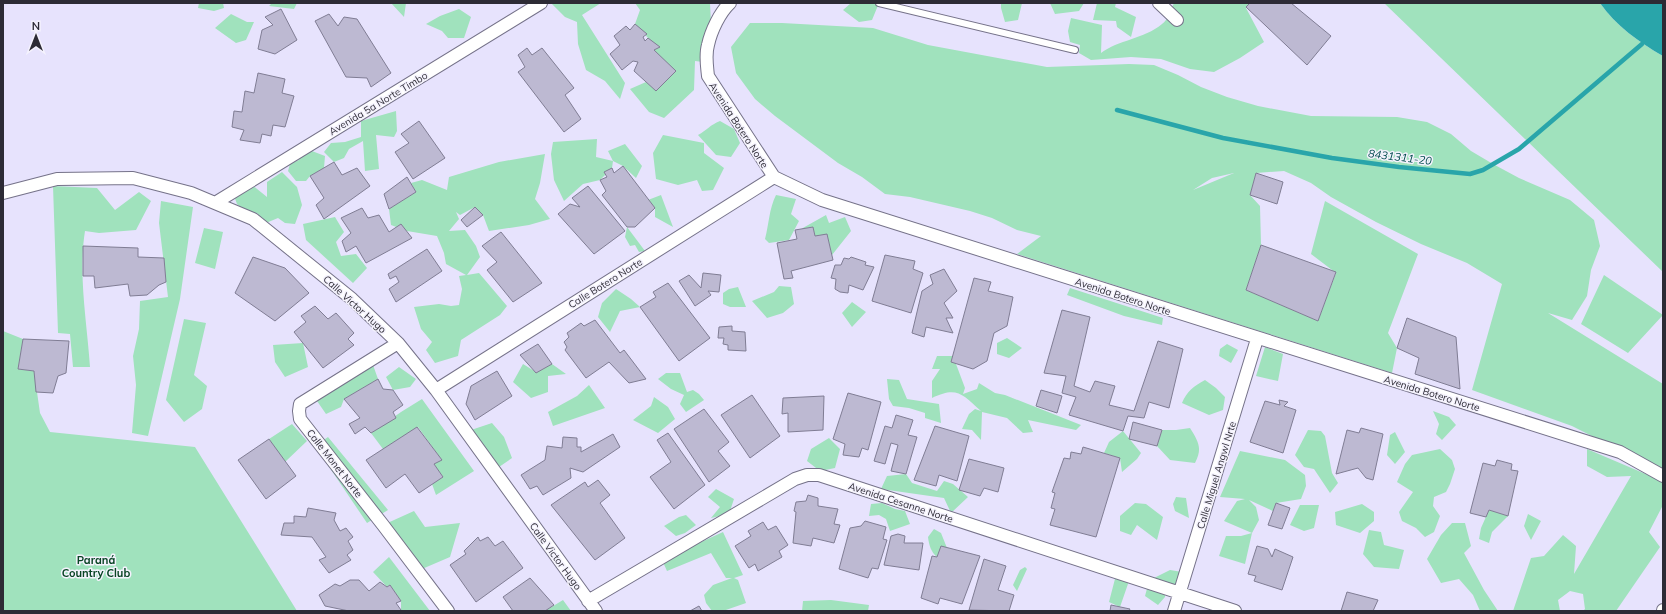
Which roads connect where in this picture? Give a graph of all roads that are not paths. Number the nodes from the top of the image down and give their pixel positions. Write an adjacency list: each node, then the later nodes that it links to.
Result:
1 (541, 3): 9 (street, Avenida 5a Norte Timbo)
2 (730, 3): 7 (street, Avenida Botero Norte)
3 (879, 3): 6 (lane)
4 (1159, 3): 5 (street)
5 (1177, 20)
6 (1075, 50)
7 (774, 177): 10 (street, Avenida Botero Norte); 12 (street, Calle Botero Norte)
8 (3, 193): 9 (street, Calle Victor Hugo)
9 (215, 203): 11 (street, Calle Victor Hugo)
10 (1257, 339): 13 (street, Avenida Botero Norte); 14 (street, Calle Miguel Angwl Nrte)
11 (398, 343): 12 (street, Calle Victor Hugo); 16 (street, Calle Monet Norte)
12 (436, 390): 15 (street, Calle Victor Hugo)
13 (1663, 476)
14 (1180, 593): 15 (street, Avenida Cesanne Norte); 18 (street, Calle Miguel Angwl Nrte); 19 (street, Avenida Cesanne Norte)
15 (588, 601): 17 (street, Calle Victor Hugo)
16 (448, 611)
17 (596, 611)
18 (1174, 611)
19 (1235, 611)

